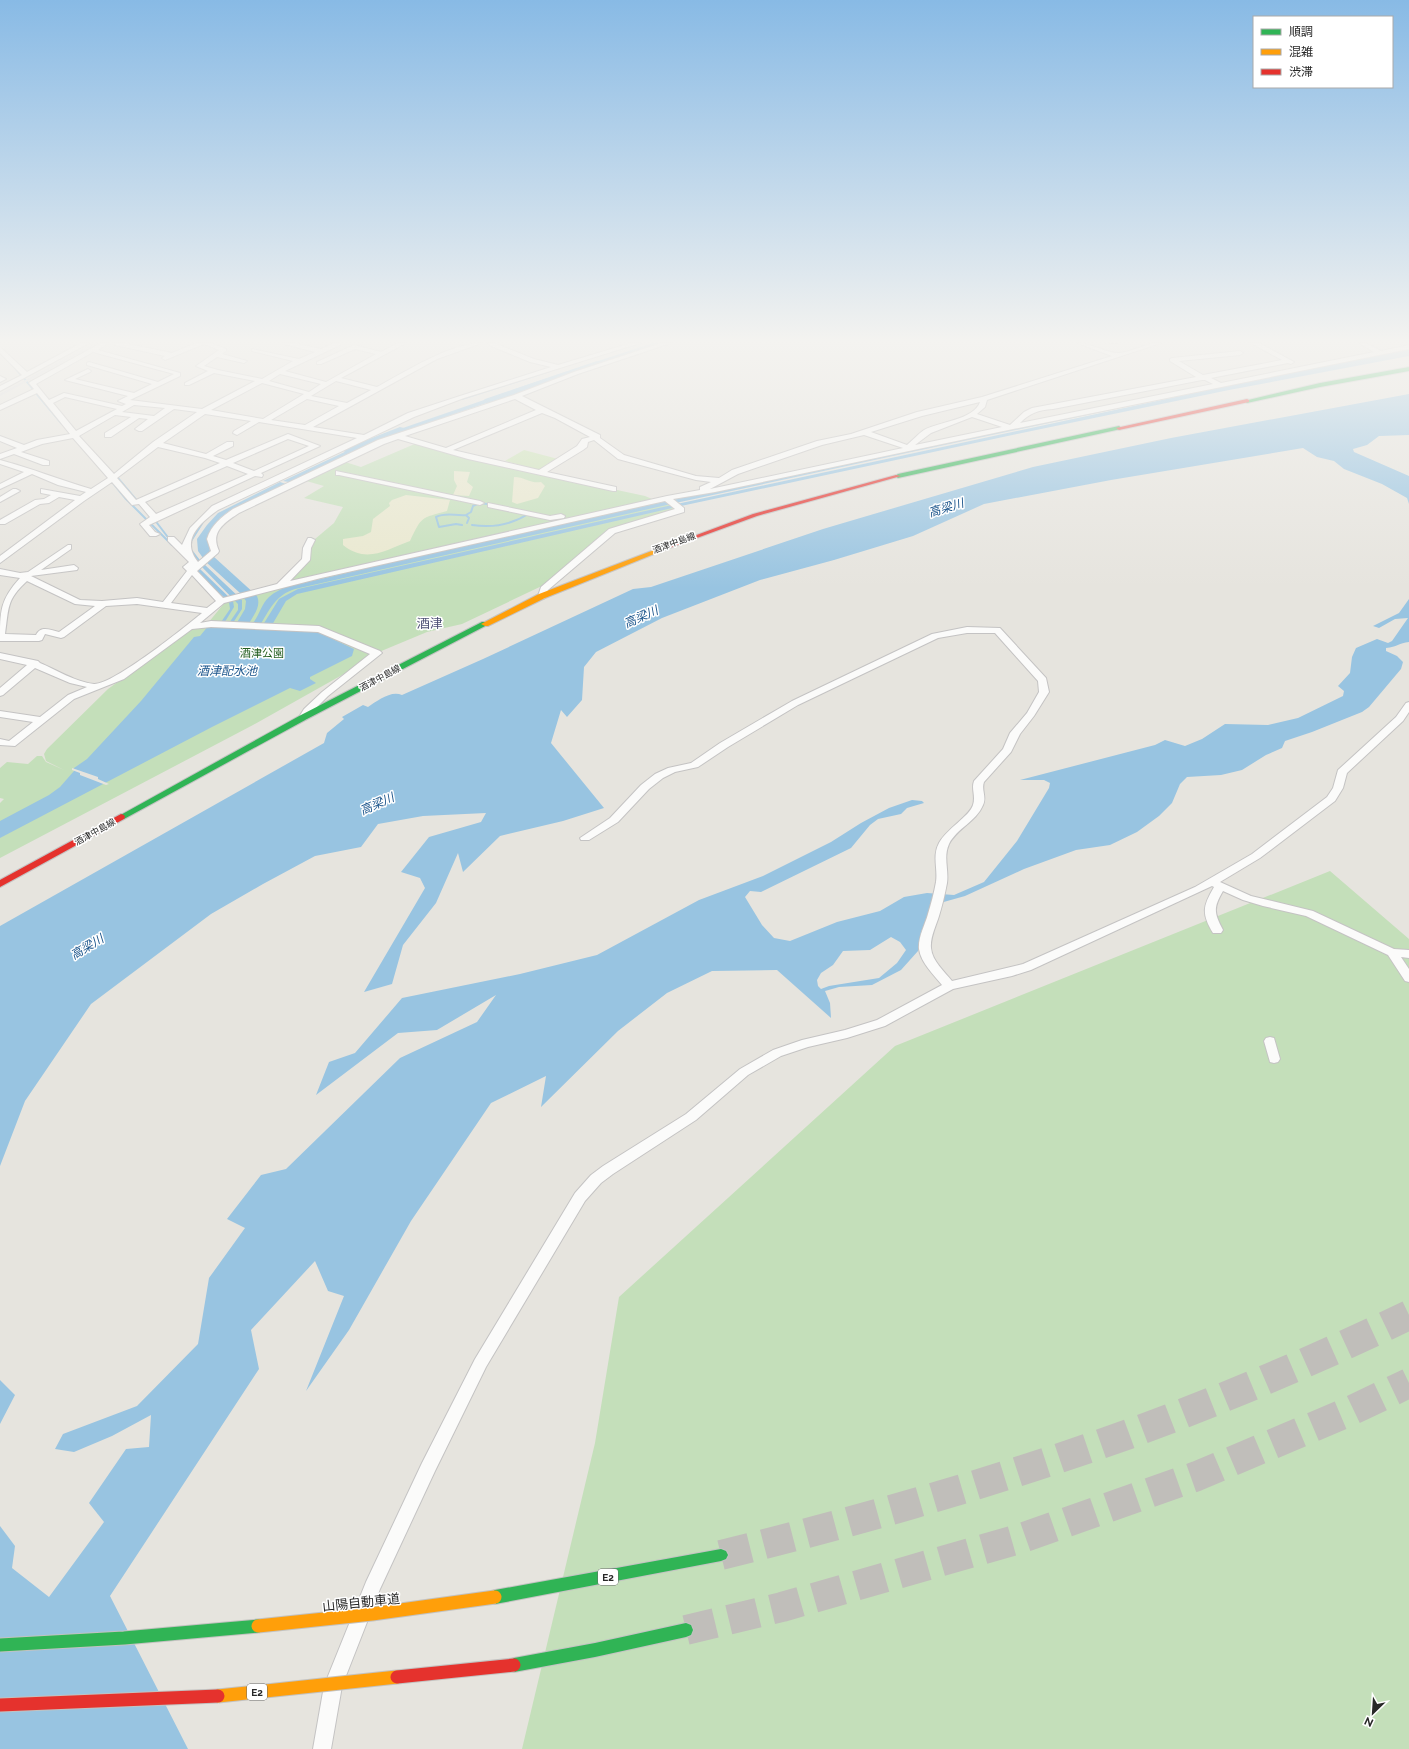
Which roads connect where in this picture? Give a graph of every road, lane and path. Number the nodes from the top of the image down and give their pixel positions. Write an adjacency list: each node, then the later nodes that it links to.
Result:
1 (66, 425): 26 (street)
2 (93, 425): 26 (street)
3 (124, 425): 25 (street)
4 (145, 425): 21 (street)
5 (184, 425): 33 (street)
6 (253, 425): 24 (street)
7 (292, 425): 19 (street)
8 (311, 425): 19 (street)
9 (391, 425): 28 (street)
10 (430, 425): 27 (street)
11 (507, 425): 37 (street)
12 (574, 425): 29 (street)
13 (887, 425): 23 (street)
14 (946, 425): 36 (street)
15 (1002, 425): 20 (street)
16 (1013, 425): 20 (street)
17 (1022, 425): 20 (street)
18 (1134, 425): 78 (main road, 酒津中島線)
19 (307, 427): 22 (street)
20 (1010, 427): 36 (street)
21 (139, 429)
22 (323, 430): 28 (street); 31 (street)
23 (863, 432): 36 (street); 51 (street)
24 (237, 433)
25 (108, 434)
26 (75, 435): 35 (street); 49 (street)
27 (397, 436): 32 (street); 37 (street)
28 (365, 437): 32 (street); 50 (street)
29 (596, 437): 47 (street); 51 (street)
30 (0, 438): 35 (street)
31 (303, 441): 44 (street); 48 (street)
32 (379, 441): 73 (street)
33 (156, 444): 40 (street); 49 (street)
34 (230, 444): 40 (street)
35 (24, 448): 38 (street)
36 (909, 448): 57 (street)
37 (445, 451): 47 (street)
38 (14, 452): 41 (street); 43 (street)
39 (86, 456): 49 (street)
40 (207, 456): 44 (street)
41 (0, 457)
42 (0, 462): 45 (street)
43 (46, 463)
44 (228, 464): 48 (street); 62 (street)
45 (30, 472): 52 (street); 56 (street)
46 (339, 473): 63 (street)
47 (540, 473): 53 (street)
48 (256, 474): 50 (street); 65 (street)
49 (109, 479): 56 (street); 62 (street)
50 (275, 480): 73 (street)
51 (719, 480): 57 (street)
52 (1, 487)
53 (613, 489)
54 (16, 491): 61 (street)
55 (44, 491): 58 (street)
56 (91, 492): 59 (street)
57 (697, 492): 60 (street)
58 (58, 494): 59 (street); 67 (street)
59 (81, 499): 72 (street)
60 (668, 499): 77 (street); 78 (street)
61 (0, 500)
62 (138, 502): 65 (street)
63 (480, 503)
64 (491, 505): 66 (street)
65 (155, 518): 68 (street)
66 (566, 518)
67 (2, 522)
68 (156, 534)
69 (171, 539): 73 (street)
70 (311, 540): 77 (street)
71 (68, 547): 76 (street)
72 (0, 560)
73 (191, 566): 79 (street); 81 (street)
74 (74, 568): 76 (street)
75 (0, 572): 76 (street)
76 (25, 576): 80 (street); 84 (street)
77 (279, 586): 79 (street)
78 (542, 596): 91 (main road, 酒津中島線)
79 (223, 601): 82 (street)
80 (105, 603): 81 (street); 84 (street)
81 (165, 606): 82 (street)
82 (208, 611): 87 (street)
83 (194, 627): 91 (street)
84 (0, 637)
85 (0, 656): 86 (street)
86 (35, 663): 87 (street); 88 (street)
87 (97, 687): 92 (street)
88 (0, 693)
89 (1409, 705): 96 (street)
90 (0, 714): 92 (street)
91 (304, 718): 95 (main road, 酒津中島線)
92 (41, 720): 93 (street)
93 (0, 742)
94 (585, 838): 101 (street)
95 (0, 884)
96 (1216, 884): 97 (street); 98 (street); 101 (street)
97 (1217, 930)
98 (1392, 952): 99 (street); 100 (street)
99 (1409, 954)
100 (1409, 978)
101 (949, 986): 108 (street)
102 (1270, 1041): 103 (street)
103 (1274, 1059)
104 (721, 1555): 106 (main road, 山陽自動車道 / E2, bridge)
105 (686, 1630): 107 (main road, E2, bridge)
106 (0, 1645)
107 (0, 1705)
108 (322, 1749)

